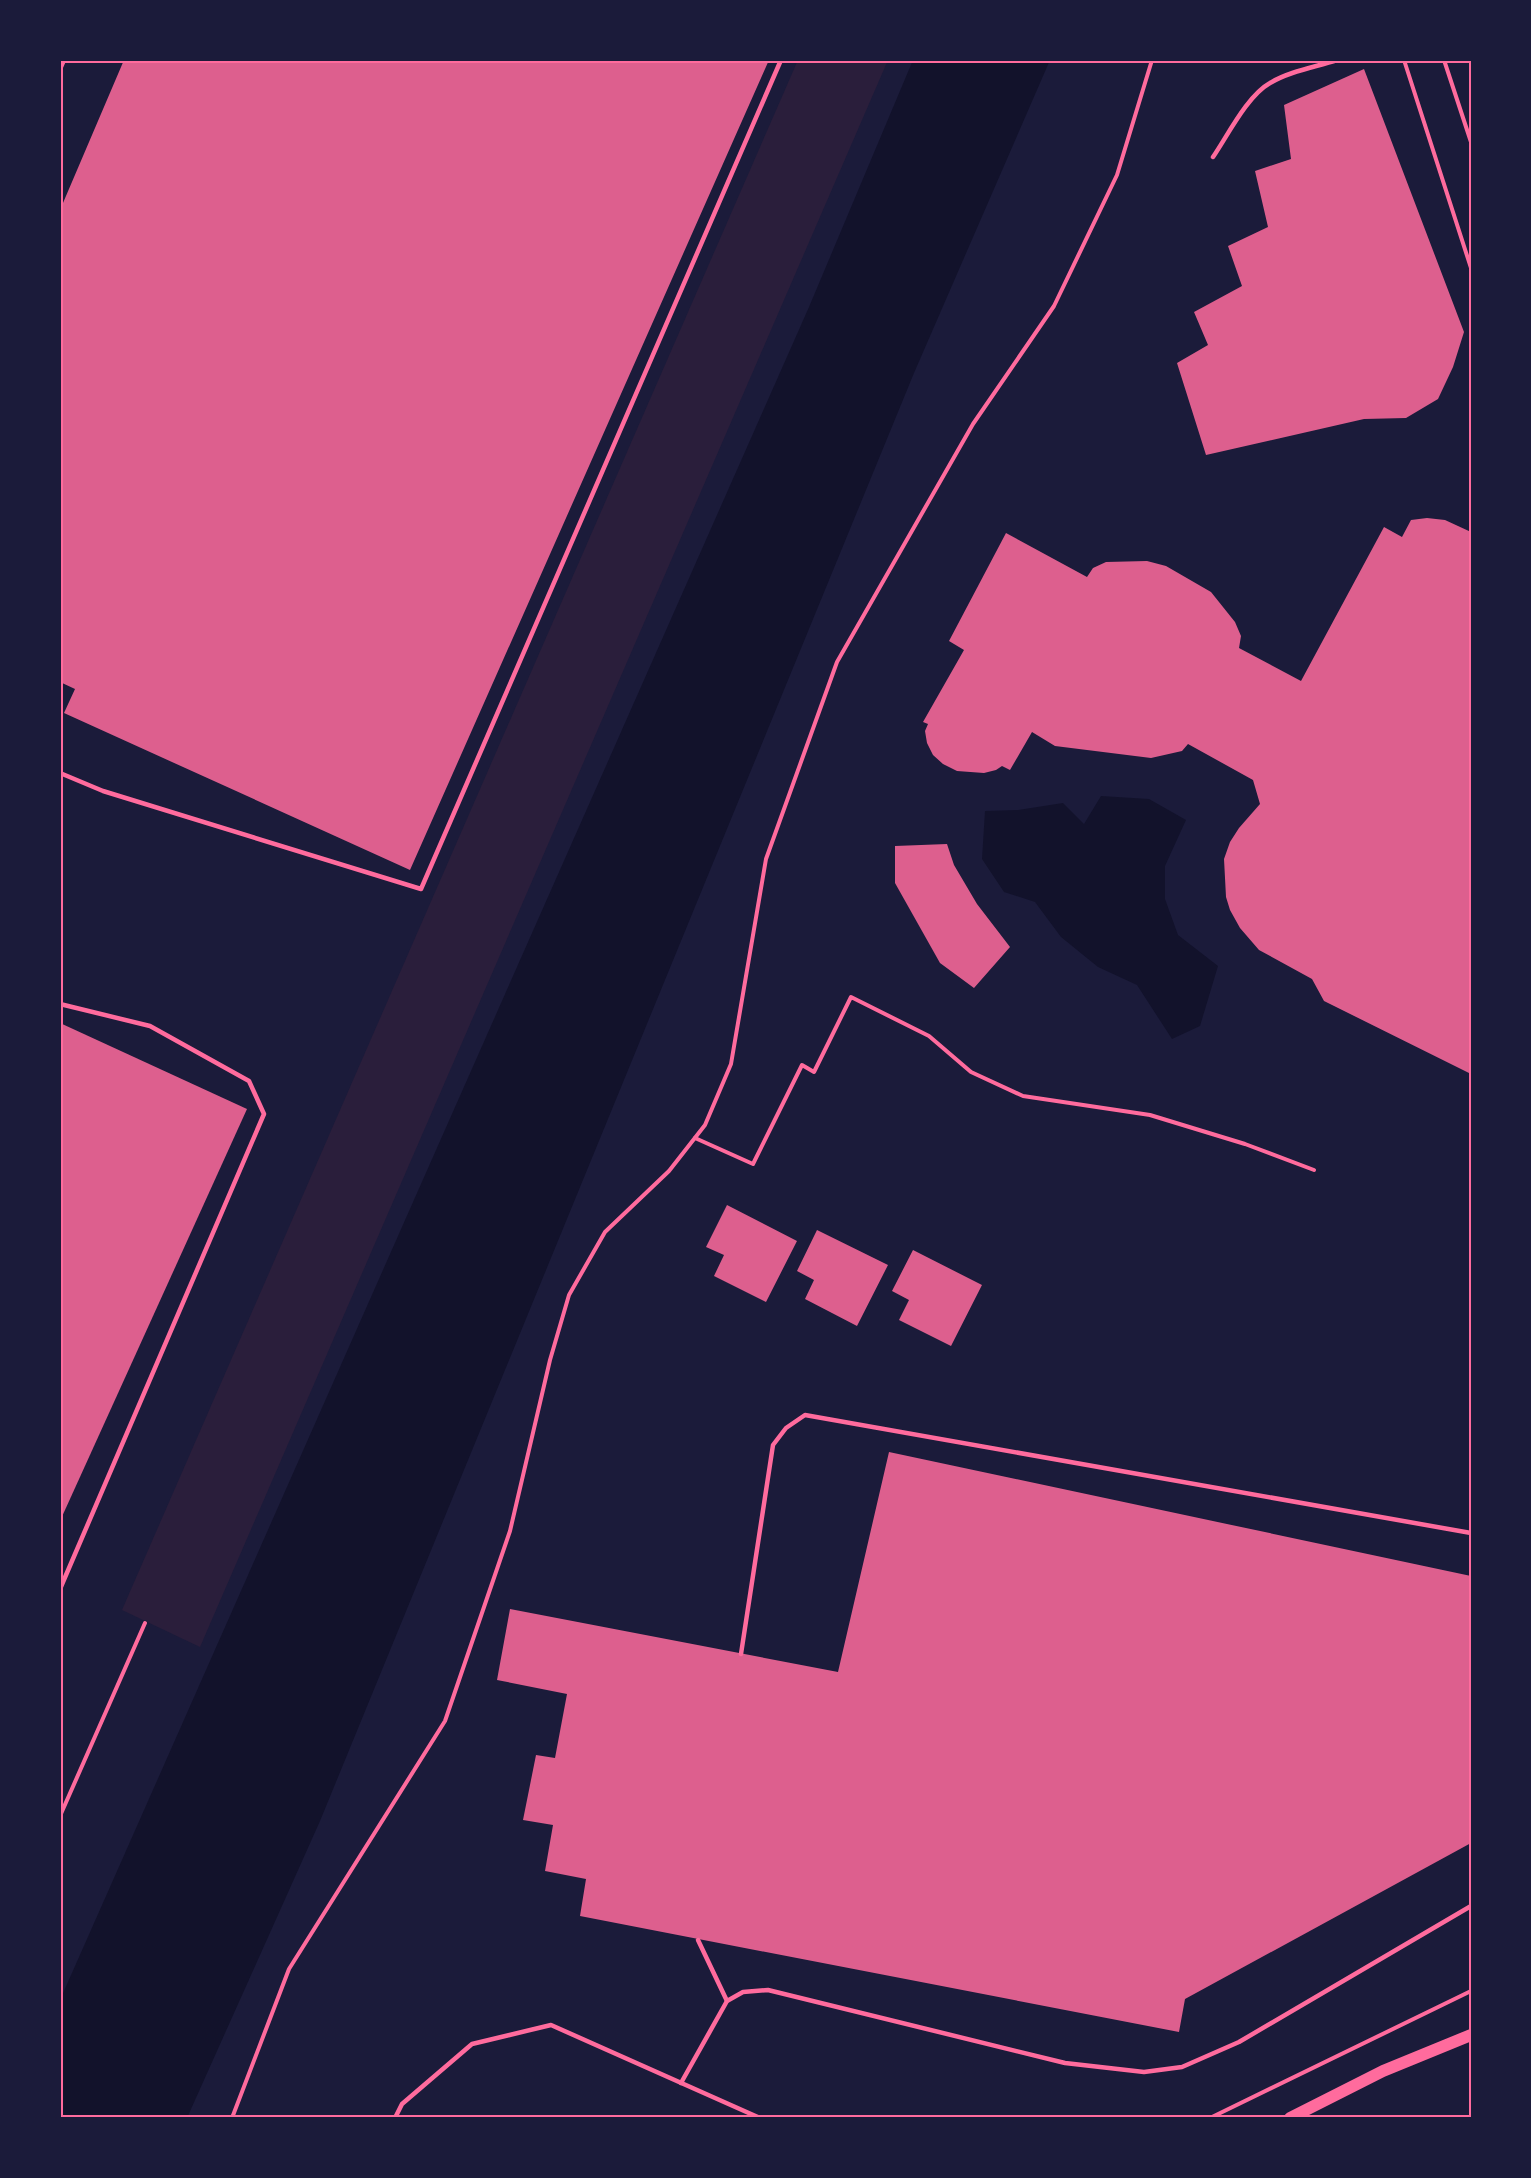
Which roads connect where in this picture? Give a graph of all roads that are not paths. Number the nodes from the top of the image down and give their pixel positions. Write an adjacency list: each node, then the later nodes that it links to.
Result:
1 (64, 60): 4 (lane)
2 (781, 60): 6 (lane)
3 (1337, 60): 5 (lane)
4 (60, 69)
5 (1213, 157)
6 (60, 773)
7 (60, 1004): 9 (lane)
8 (1471, 1533): 10 (lane)
9 (60, 1589)
10 (741, 1654)
11 (1471, 1906): 13 (lane)
12 (698, 1940): 13 (lane)
13 (727, 2001): 15 (lane)
14 (1471, 2036): 18 (main road)
15 (681, 2083): 16 (lane); 17 (lane)
16 (395, 2118)
17 (760, 2118)
18 (1290, 2118)

